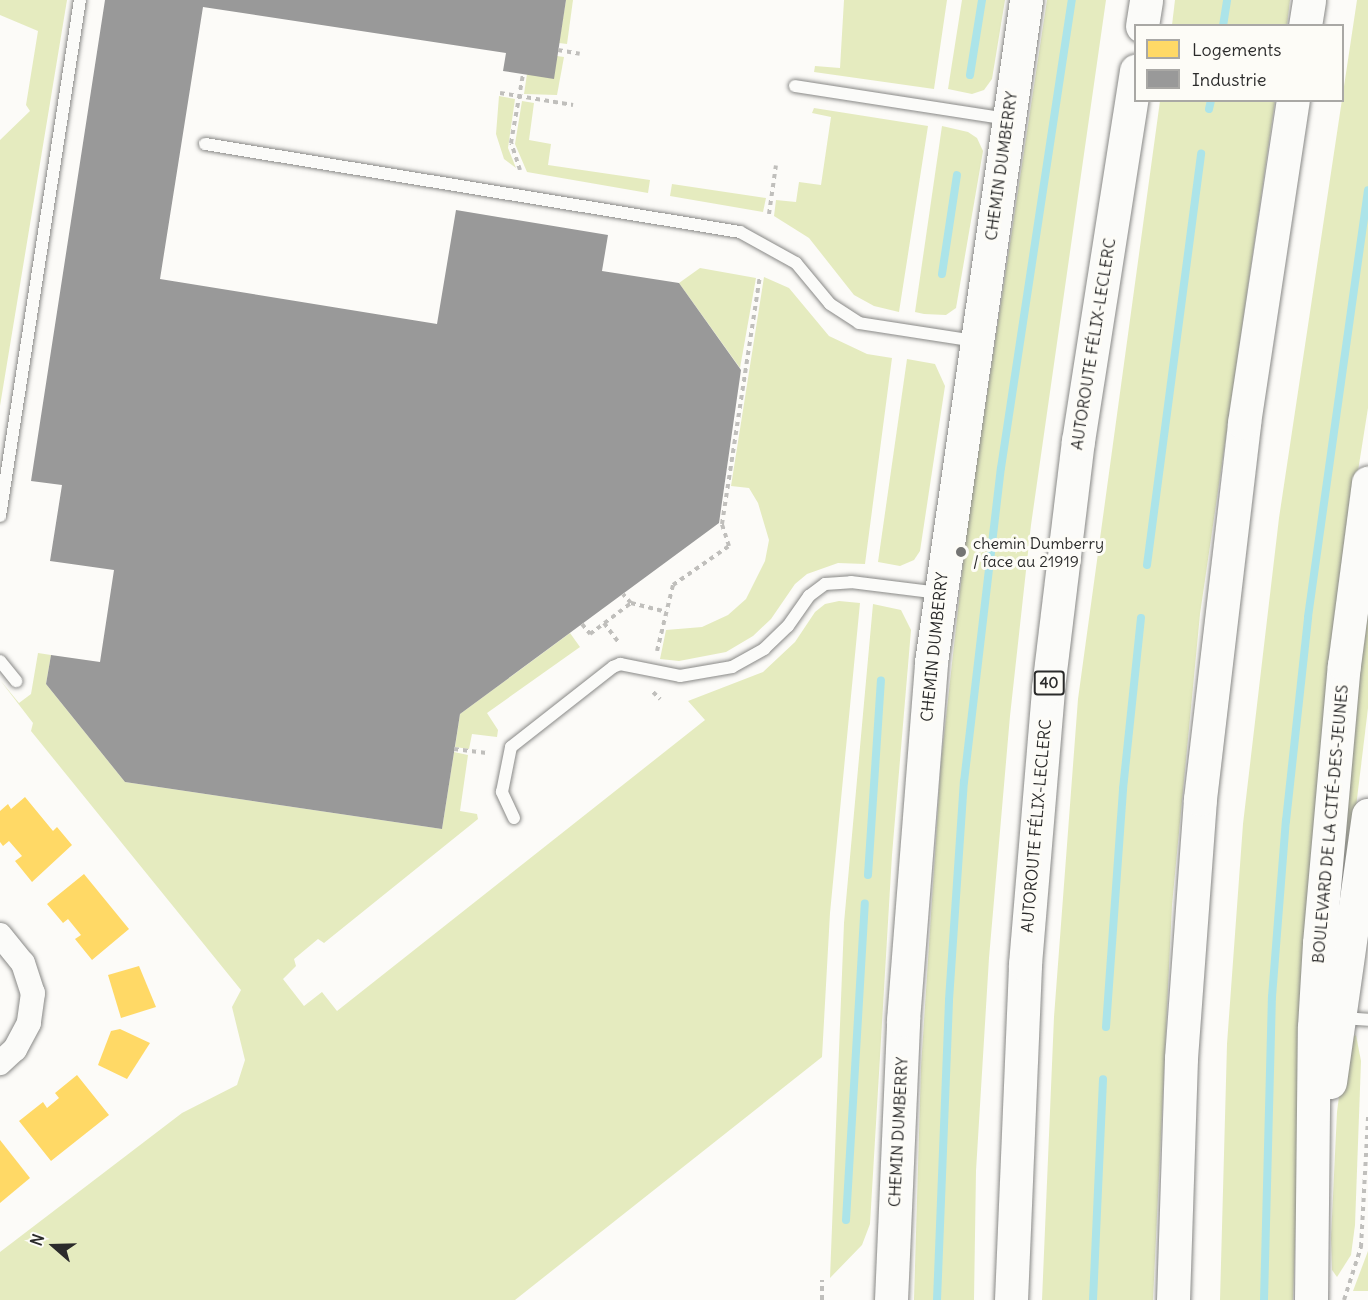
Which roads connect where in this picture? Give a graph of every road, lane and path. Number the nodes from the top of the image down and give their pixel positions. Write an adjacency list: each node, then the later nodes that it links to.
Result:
1 (80, 0): 24 (lane)
2 (1026, 0): 16 (main road, CHEMIN DUMBERRY)
3 (1146, 0): 5 (main road)
4 (1309, 0): 6 (main road)
5 (1142, 24)
6 (1305, 24)
7 (558, 50): 8 (path)
8 (580, 54)
9 (523, 74): 13 (path)
10 (1134, 84): 48 (main road, AUTOROUTE FÉLIX-LECLERC / 40)
11 (795, 86): 16 (lane)
12 (500, 93): 13 (path)
13 (519, 97): 15 (path); 19 (path)
14 (1293, 102): 49 (main road)
15 (573, 105)
16 (1008, 119): 22 (main road, CHEMIN DUMBERRY)
17 (204, 144): 22 (lane)
18 (776, 165): 20 (path)
19 (520, 171)
20 (769, 214)
21 (760, 276): 29 (path)
22 (976, 341): 26 (main road, CHEMIN DUMBERRY)
23 (1368, 483): 25 (main road, BOULEVARD DE LA CITÉ-DES-JEUNES)
24 (0, 516)
25 (1364, 542): 44 (main road, BOULEVARD DE LA CITÉ-DES-JEUNES)
26 (939, 593): 39 (lane); 47 (main road, CHEMIN DUMBERRY)
27 (623, 594): 28 (path)
28 (631, 603): 29 (path); 30 (path)
29 (666, 612): 33 (path)
30 (604, 623): 31 (path); 32 (path)
31 (582, 624)
32 (623, 648)
33 (656, 656)
34 (0, 662): 35 (lane)
35 (16, 681)
36 (454, 749): 37 (path)
37 (469, 752)
38 (1368, 815): 41 (main road, BOULEVARD DE LA CITÉ-DES-JEUNES)
39 (514, 818)
40 (0, 935): 42 (street)
41 (1354, 1019): 44 (main road, BOULEVARD DE LA CITÉ-DES-JEUNES)
42 (0, 1063)
43 (1368, 1116): 51 (path)
44 (1315, 1166): 50 (main road, BOULEVARD DE LA CITÉ-DES-JEUNES)
45 (822, 1280): 46 (path)
46 (822, 1300)
47 (891, 1300)
48 (1011, 1300)
49 (1173, 1300)
50 (1311, 1300)
51 (1344, 1300)

